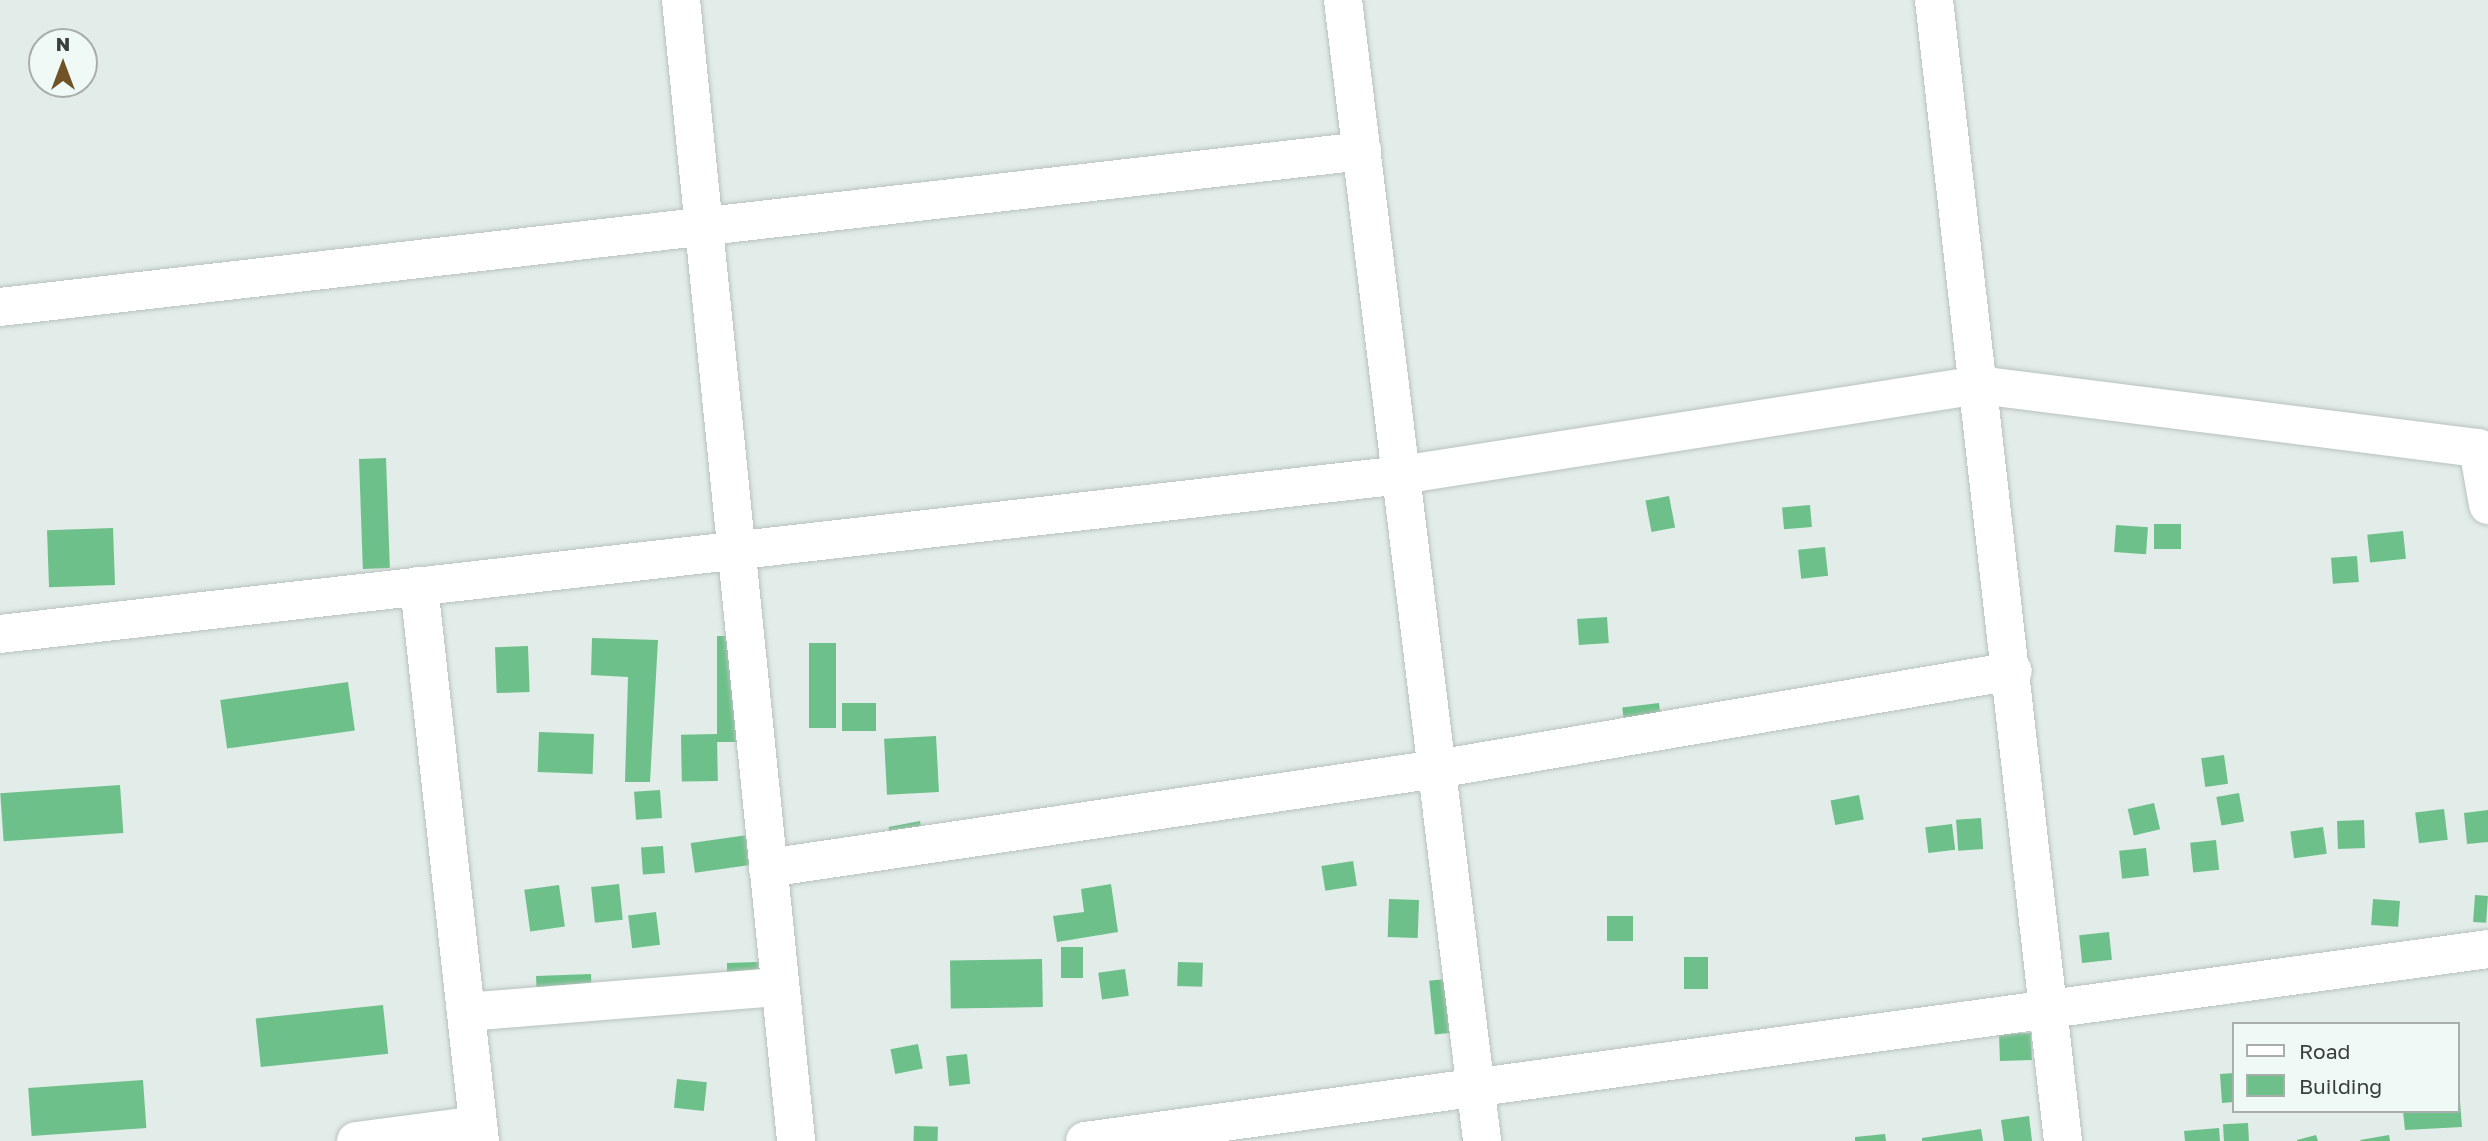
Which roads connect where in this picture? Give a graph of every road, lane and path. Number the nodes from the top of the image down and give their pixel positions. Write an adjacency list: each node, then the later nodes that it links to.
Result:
1 (681, 0): 5 (street)
2 (1343, 0): 4 (street)
3 (1934, 0): 7 (street)
4 (1362, 151): 5 (street); 8 (street)
5 (704, 226): 6 (street); 10 (street)
6 (0, 307)
7 (1979, 385): 8 (street); 9 (street); 13 (street)
8 (1401, 475): 10 (street); 14 (street)
9 (2488, 505)
10 (737, 550): 11 (street); 15 (street)
11 (419, 586): 12 (street); 19 (street)
12 (0, 634)
13 (2013, 671): 14 (street); 18 (street)
14 (1437, 769): 15 (street); 20 (street)
15 (768, 867): 17 (street)
16 (2488, 949): 18 (street)
17 (780, 987): 19 (street); 24 (street)
18 (2052, 1010): 20 (street); 27 (street)
19 (466, 1012): 21 (street)
20 (1476, 1090): 22 (street); 26 (street)
21 (479, 1133): 23 (street)
22 (1155, 1136): 25 (street)
23 (356, 1141)
24 (796, 1141)
25 (1085, 1141)
26 (1482, 1141)
27 (2063, 1141)

